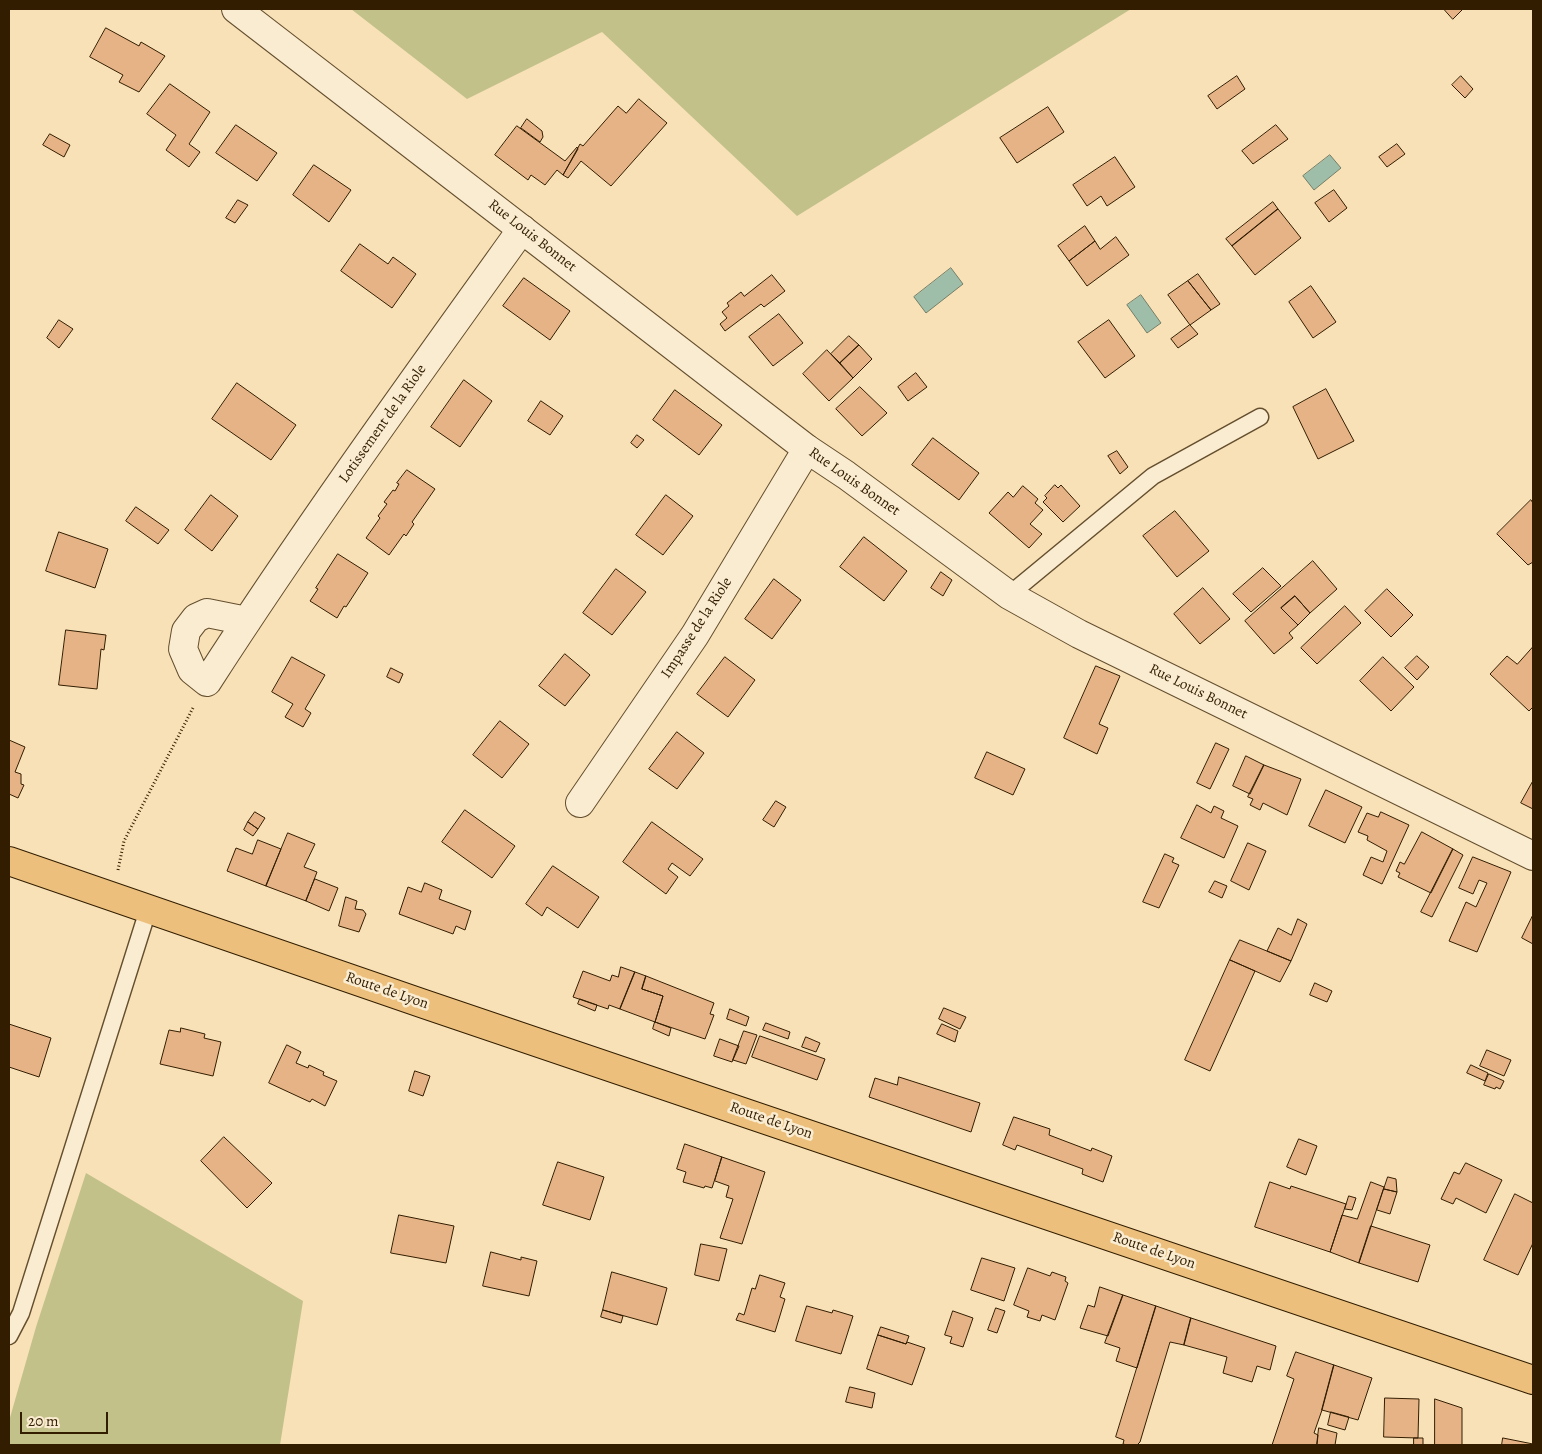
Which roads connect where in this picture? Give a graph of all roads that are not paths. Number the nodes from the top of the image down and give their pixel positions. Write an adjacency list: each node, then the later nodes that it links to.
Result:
1 (236, 9): 2 (street, Rue Louis Bonnet)
2 (522, 229): 4 (street, Rue Louis Bonnet); 6 (street, Lotissement de la Riole)
3 (1260, 417): 5 (lane)
4 (807, 449): 5 (street, Rue Louis Bonnet); 7 (street, Impasse de la Riole)
5 (1009, 595): 8 (street, Rue Louis Bonnet)
6 (247, 620): 6 (street, Lotissement de la Riole)
7 (580, 803)
8 (1533, 856)
9 (9, 861): 10 (main road, Route de Lyon)
10 (148, 910): 11 (lane); 12 (main road, Route de Lyon)
11 (9, 1336)
12 (1533, 1380)

